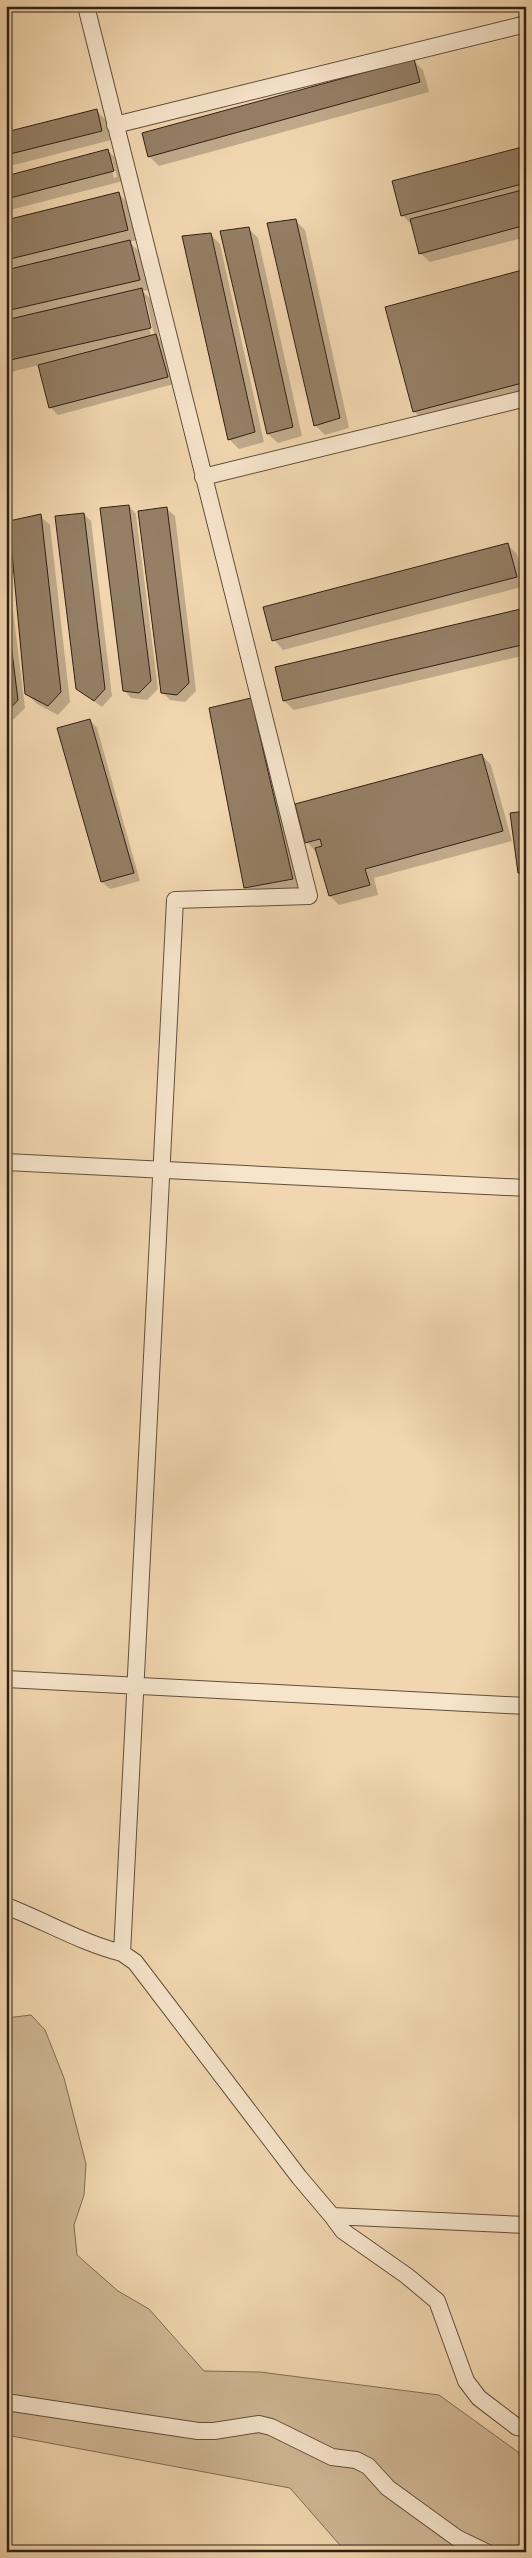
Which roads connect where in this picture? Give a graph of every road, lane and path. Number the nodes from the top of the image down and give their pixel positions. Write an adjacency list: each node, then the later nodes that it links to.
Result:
1 (86, 6): 3 (street)
2 (526, 24): 3 (street)
3 (115, 125): 5 (street)
4 (526, 398): 5 (street)
5 (203, 477): 7 (street)
6 (6, 1162): 7 (street)
7 (162, 1169): 8 (street); 10 (street)
8 (526, 1188)
9 (6, 1679): 10 (street)
10 (137, 1686): 11 (street); 13 (street)
11 (526, 1706)
12 (6, 1906): 13 (street)
13 (122, 1953): 14 (street)
14 (332, 2216): 15 (street); 17 (street)
15 (526, 2225)
16 (6, 2402): 18 (street)
17 (526, 2429)
18 (486, 2552)

